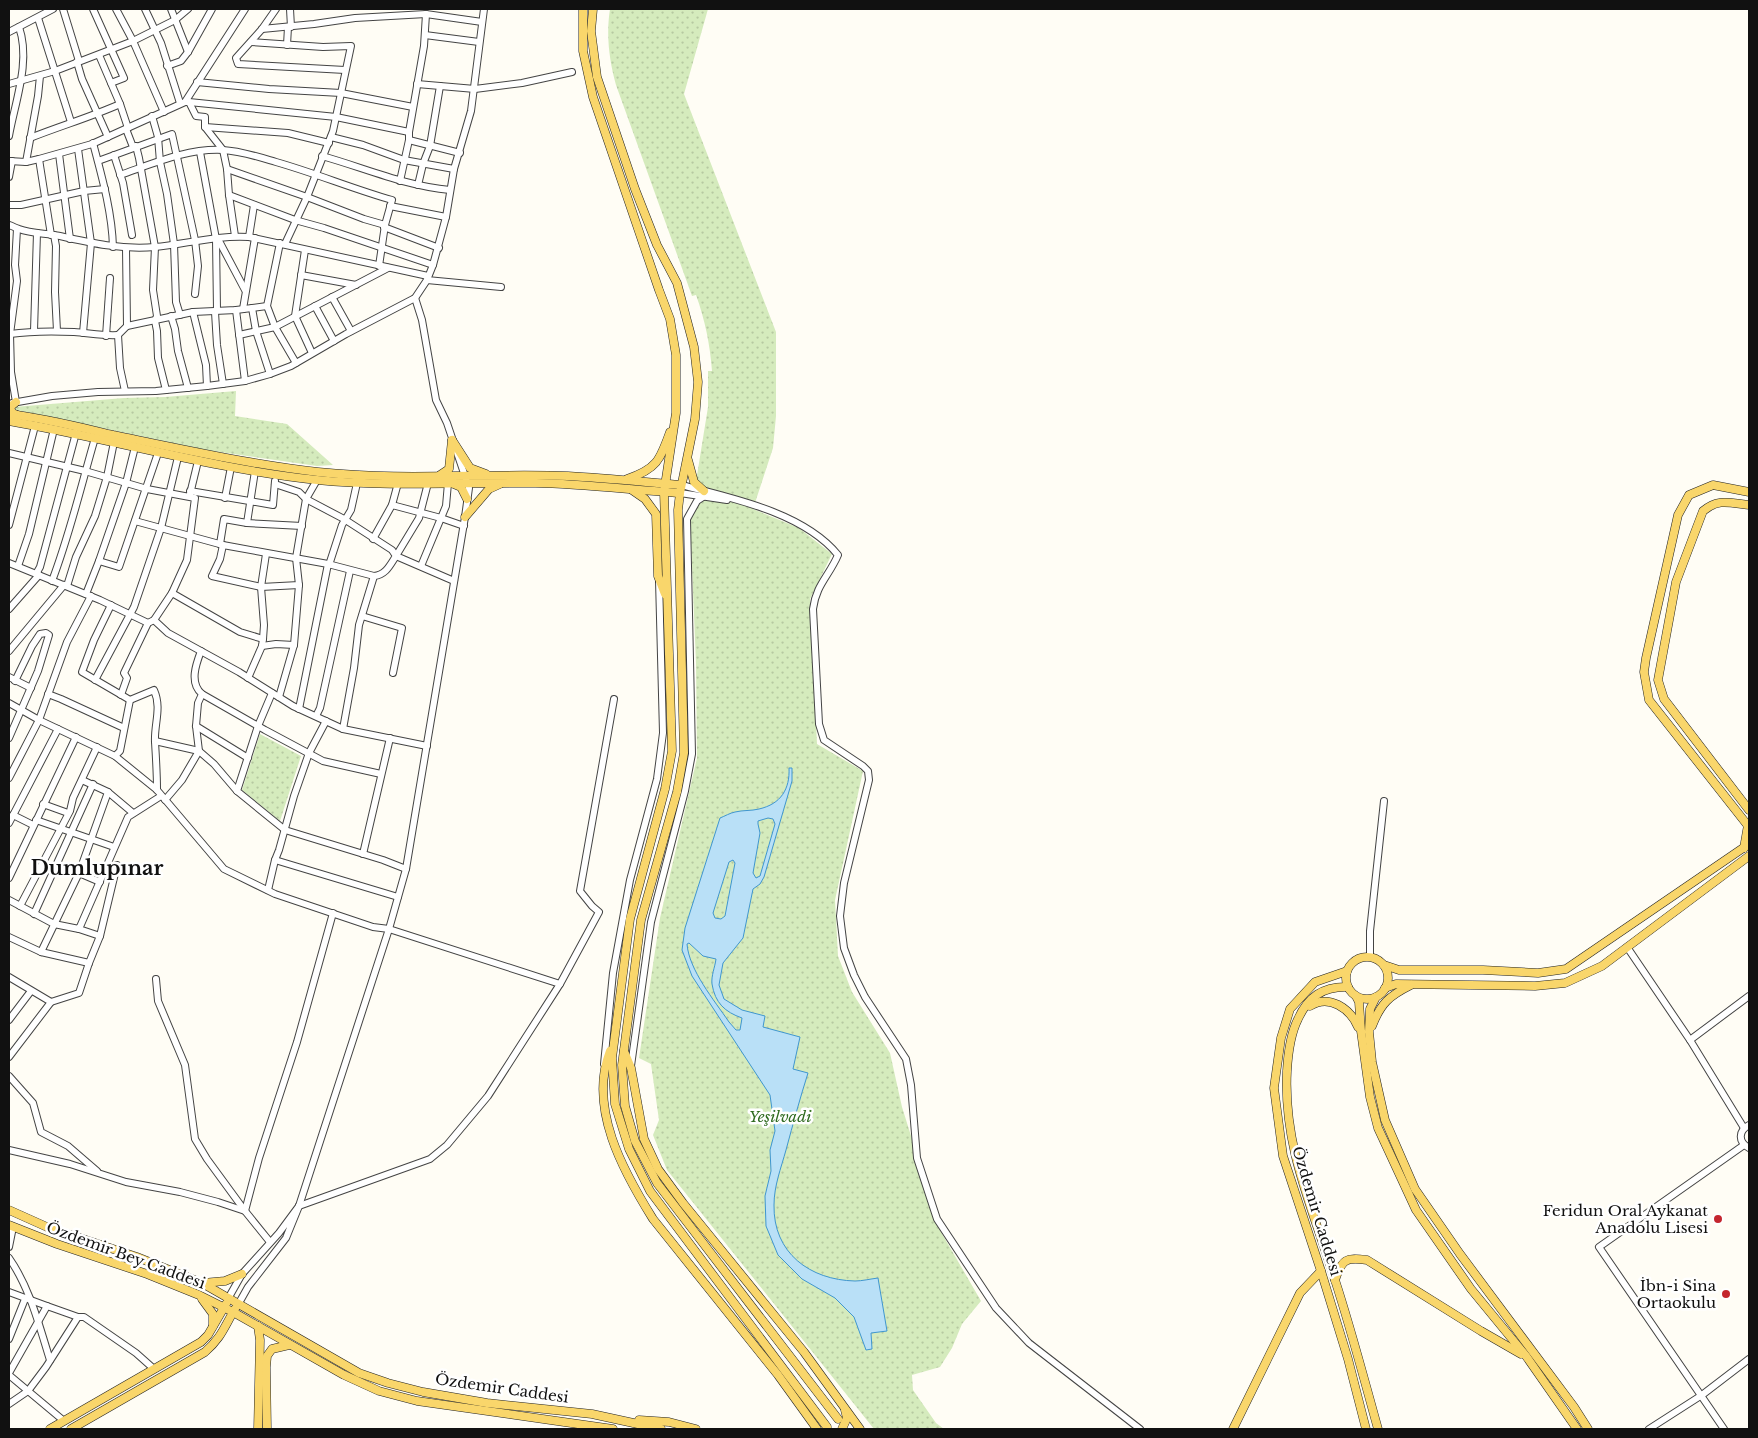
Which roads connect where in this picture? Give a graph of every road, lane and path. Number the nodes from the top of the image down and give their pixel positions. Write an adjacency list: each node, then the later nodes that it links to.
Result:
1 (52, 9): 17 (street)
2 (63, 9): 33 (street)
3 (93, 9): 30 (street)
4 (116, 9): 26 (street)
5 (146, 9): 23 (street)
6 (171, 9): 18 (street)
7 (188, 9): 18 (street)
8 (212, 9): 31 (street)
9 (245, 9): 40 (street)
10 (276, 9): 22 (street)
11 (290, 9): 21 (street)
12 (484, 9): 19 (street)
13 (583, 9): 167 (main road)
14 (593, 9): 179 (main road)
15 (383, 12): 16 (street); 21 (street)
16 (426, 14): 19 (street); 25 (street)
17 (38, 18): 20 (street); 36 (street)
18 (175, 20): 23 (street); 31 (street)
19 (482, 22): 28 (street)
20 (19, 27): 24 (street); 39 (street)
21 (289, 27): 22 (street); 29 (street)
22 (262, 29): 27 (street)
23 (154, 30): 26 (street); 34 (street)
24 (9, 32)
25 (425, 35): 28 (street); 43 (street)
26 (133, 41): 30 (street); 50 (street)
27 (251, 42): 29 (street); 35 (street)
28 (479, 42): 45 (street)
29 (287, 45): 35 (street)
30 (111, 50): 32 (street); 41 (street)
31 (188, 52): 34 (street)
32 (99, 55): 33 (street); 41 (street)
33 (78, 62): 36 (street); 51 (street)
34 (167, 66): 47 (street)
35 (345, 70): 46 (street)
36 (56, 71): 38 (street); 54 (street)
37 (572, 72): 45 (street)
38 (40, 76): 39 (street); 61 (street)
39 (20, 81): 42 (street); 58 (street)
40 (197, 82): 46 (street); 47 (street)
41 (111, 83): 48 (street)
42 (9, 84)
43 (417, 84): 44 (street); 49 (street)
44 (440, 86): 45 (street); 65 (street)
45 (475, 89): 70 (street)
46 (341, 93): 49 (street); 53 (street)
47 (184, 103): 50 (street); 53 (street); 55 (street)
48 (120, 104): 51 (street); 56 (street)
49 (413, 107): 57 (street)
50 (164, 112): 52 (street)
51 (98, 114): 54 (street); 59 (street)
52 (152, 116): 56 (street); 60 (street)
53 (336, 117): 57 (street); 62 (street)
54 (71, 122): 61 (street)
55 (204, 127): 62 (street); 68 (street)
56 (127, 128): 59 (street); 66 (street)
57 (408, 132): 63 (street)
58 (9, 136)
59 (108, 137): 64 (street)
60 (158, 137): 66 (street); 73 (street); 80 (street)
61 (30, 138): 79 (street)
62 (330, 140): 74 (street); 76 (street)
63 (408, 140): 65 (street); 76 (street)
64 (93, 144): 67 (street); 78 (street)
65 (430, 146): 70 (street); 81 (street)
66 (134, 147): 72 (street); 82 (street)
67 (78, 149): 71 (street); 92 (street)
68 (222, 150): 69 (street); 83 (street); 85 (street)
69 (200, 152): 73 (street); 111 (street)
70 (460, 152): 84 (street)
71 (59, 154): 75 (street); 93 (street)
72 (114, 155): 78 (street); 86 (street)
73 (178, 156): 80 (street); 112 (street)
74 (322, 156): 85 (street); 88 (street)
75 (39, 159): 79 (street); 96 (street)
76 (404, 160): 81 (street); 88 (street)
77 (10, 161): 79 (street); 87 (street)
78 (98, 161): 90 (street)
79 (26, 162)
80 (160, 162): 82 (street); 114 (street)
81 (423, 164): 84 (street); 89 (street)
82 (141, 168): 86 (street); 117 (street)
83 (227, 169): 94 (street); 95 (street)
84 (454, 170): 91 (street)
85 (314, 174): 95 (street); 99 (street)
86 (120, 175): 107 (street)
87 (9, 177)
88 (400, 181): 89 (street)
89 (418, 185): 91 (street)
90 (105, 189): 92 (street); 116 (street)
91 (450, 190): 100 (street)
92 (84, 191): 93 (street); 113 (street)
93 (64, 195): 96 (street); 110 (street)
94 (228, 195): 97 (street); 108 (street)
95 (307, 197): 101 (street); 103 (street)
96 (44, 199): 98 (street); 106 (street)
97 (254, 204): 101 (street); 109 (street)
98 (9, 205)
99 (390, 206): 100 (street); 103 (street)
100 (446, 218): 120 (street)
101 (295, 220): 115 (street); 118 (street)
102 (9, 225): 104 (street)
103 (384, 226): 118 (street); 120 (street)
104 (17, 229): 105 (street); 151 (street)
105 (37, 233): 106 (street); 146 (street)
106 (53, 235): 110 (street); 147 (street)
107 (132, 235)
108 (235, 236): 109 (street); 111 (street)
109 (252, 238): 115 (street); 130 (street)
110 (70, 239): 113 (street)
111 (217, 239): 112 (street); 130 (street); 138 (street)
112 (195, 240): 114 (street); 131 (street)
113 (90, 243): 116 (street); 150 (street)
114 (174, 244): 117 (street); 140 (street)
115 (282, 244): 121 (street); 134 (street)
116 (112, 247): 119 (street)
117 (155, 247): 119 (street); 143 (street)
118 (382, 247): 122 (street); 123 (street)
119 (126, 248): 144 (street)
120 (439, 248): 122 (street)
121 (305, 250): 123 (street); 125 (street)
122 (433, 265): 127 (street)
123 (379, 266): 124 (street)
124 (388, 268): 127 (street); 128 (street)
125 (301, 275): 128 (street); 142 (street)
126 (110, 278): 154 (street)
127 (427, 278): 129 (street); 133 (street)
128 (356, 285): 132 (street)
129 (502, 287)
130 (245, 290): 137 (street)
131 (195, 294)
132 (332, 297): 135 (street); 149 (street)
133 (415, 298): 149 (street); 174 (street)
134 (267, 306): 136 (street); 145 (street)
135 (315, 306): 142 (street); 155 (street)
136 (252, 308): 137 (street); 148 (street)
137 (240, 309): 138 (street); 153 (street)
138 (216, 311): 139 (street); 161 (street)
139 (194, 312): 140 (street); 162 (street)
140 (180, 315): 141 (street)
141 (171, 316): 143 (street); 163 (street)
142 (295, 316): 145 (street); 156 (street)
143 (155, 321): 144 (street); 164 (street)
144 (127, 326): 152 (street)
145 (274, 327): 148 (street); 157 (street)
146 (34, 331): 147 (street); 151 (street)
147 (57, 331): 150 (street)
148 (256, 331): 153 (street); 159 (street)
149 (351, 331): 155 (street)
150 (83, 333): 154 (street)
151 (10, 334): 158 (street)
152 (118, 335): 154 (street); 165 (street)
153 (239, 335): 160 (street)
154 (106, 336)
155 (334, 341): 156 (street)
156 (312, 353): 157 (street)
157 (296, 363): 159 (street)
158 (10, 372): 166 (street)
159 (270, 374): 160 (street)
160 (245, 380): 161 (street)
161 (223, 384): 162 (street)
162 (207, 386): 163 (street)
163 (188, 388): 164 (street)
164 (166, 390): 165 (street)
165 (125, 391): 166 (street)
166 (12, 403): 168 (main road)
167 (676, 413): 194 (main road); 203 (main road)
168 (13, 415): 189 (main road)
169 (9, 421): 170 (main road)
170 (35, 426): 171 (main road); 181 (street)
171 (54, 429): 172 (main road); 183 (street)
172 (76, 433): 173 (main road); 184 (street)
173 (95, 438): 175 (main road); 186 (street)
174 (452, 440): 189 (main road); 190 (main road); 193 (street)
175 (114, 442): 176 (main road); 191 (street)
176 (135, 447): 178 (main road); 195 (street)
177 (9, 453): 181 (street)
178 (158, 453): 180 (main road); 204 (street)
179 (687, 455): 205 (main road); 209 (main road)
180 (178, 457): 182 (main road); 207 (street)
181 (26, 458): 183 (street); 222 (street)
182 (198, 461): 185 (main road); 208 (street)
183 (46, 462): 184 (street); 235 (street)
184 (66, 467): 186 (street); 238 (street)
185 (231, 467): 187 (main road); 210 (street)
186 (85, 471): 191 (street); 241 (street)
187 (255, 471): 188 (main road); 213 (street)
188 (276, 474): 192 (main road); 201 (street)
189 (438, 476): 193 (main road)
190 (490, 476): 193 (main road); 194 (main road)
191 (107, 477): 195 (street); 244 (street)
192 (317, 480): 196 (main road); 212 (street)
193 (466, 480): 199 (main road); 200 (main road); 211 (street)
194 (622, 480): 203 (main road)
195 (126, 483): 204 (street); 232 (street)
196 (357, 483): 197 (main road); 219 (street)
197 (398, 483): 198 (main road); 214 (street)
198 (428, 483): 199 (main road); 216 (street)
199 (450, 483): 211 (main road); 218 (street)
200 (505, 483): 202 (main road); 217 (main road)
201 (275, 484): 212 (street); 213 (street)
202 (630, 488): 203 (main road); 240 (main road)
203 (664, 488): 205 (main road); 248 (main road)
204 (147, 489): 207 (street); 220 (street)
205 (680, 489): 209 (street); 355 (main road)
206 (1749, 492): 306 (main road)
207 (169, 494): 208 (street); 225 (street)
208 (190, 494): 210 (street); 226 (street)
209 (703, 494): 358 (street); 413 (street)
210 (225, 498): 213 (street)
211 (467, 499): 217 (street)
212 (306, 500): 219 (street); 223 (street)
213 (250, 501): 221 (street)
214 (392, 505): 216 (street); 227 (street)
215 (1749, 505): 300 (main road)
216 (420, 513): 218 (street); 230 (street)
217 (465, 517): 224 (street)
218 (441, 518): 224 (street); 236 (street)
219 (345, 520): 227 (street); 234 (street)
220 (135, 521): 225 (street); 232 (street)
221 (247, 523): 223 (street); 228 (street)
222 (9, 525)
223 (302, 526): 231 (street)
224 (464, 526): 242 (street)
225 (161, 528): 226 (street); 251 (street)
226 (191, 537): 228 (street); 246 (street)
227 (372, 539): 230 (street)
228 (222, 544): 229 (street); 245 (street)
229 (266, 554): 231 (street); 245 (street)
230 (396, 556): 236 (street); 239 (street)
231 (296, 558): 234 (street); 243 (street)
232 (99, 561): 247 (street)
233 (9, 563): 235 (street)
234 (328, 564): 237 (street); 271 (street)
235 (18, 566): 238 (street)
236 (421, 566): 242 (street)
237 (350, 571): 239 (street); 273 (street)
238 (38, 575): 241 (street); 250 (street)
239 (374, 576): 252 (street)
240 (658, 576): 248 (main road); 357 (street)
241 (52, 581): 244 (street)
242 (454, 581): 285 (street)
243 (300, 585): 245 (street); 255 (street)
244 (66, 586): 247 (street); 256 (street)
245 (261, 587): 254 (street)
246 (172, 593): 253 (street); 254 (street)
247 (88, 595): 249 (street); 264 (street)
248 (667, 602): 354 (main road)
249 (110, 605): 251 (street); 261 (street)
250 (9, 609)
251 (130, 613): 253 (street); 261 (street)
252 (362, 616): 258 (street); 280 (street)
253 (151, 622): 257 (street); 266 (street)
254 (262, 643): 255 (street); 259 (street)
255 (294, 645): 267 (street)
256 (9, 651)
257 (201, 651): 259 (street); 265 (street)
258 (393, 673)
259 (248, 678): 263 (street)
260 (12, 679): 262 (street); 262 (street)
261 (95, 680): 266 (street)
262 (31, 688): 272 (street)
263 (272, 693): 267 (street); 277 (street)
264 (48, 694): 274 (street); 278 (street)
265 (202, 694): 276 (street); 277 (street)
266 (121, 695): 269 (street)
267 (279, 697): 271 (street)
268 (614, 699): 340 (street)
269 (130, 700): 278 (street); 284 (street)
270 (9, 702): 272 (street)
271 (299, 708): 273 (street)
272 (22, 711): 274 (street); 282 (street)
273 (316, 716): 275 (street)
274 (39, 720): 279 (street); 292 (street)
275 (326, 721): 280 (street); 288 (street)
276 (196, 726): 287 (street); 290 (street)
277 (258, 726): 288 (street); 290 (street)
278 (124, 728): 289 (street)
279 (58, 729): 281 (street); 303 (street)
280 (343, 729): 283 (street)
281 (76, 737): 286 (street); 299 (street)
282 (9, 738)
283 (390, 738): 285 (street); 291 (street)
284 (155, 741): 287 (street); 297 (street)
285 (427, 746): 317 (street)
286 (97, 747): 289 (street); 293 (street)
287 (199, 751): 295 (street); 297 (street)
288 (309, 753): 291 (street); 308 (street)
289 (114, 756): 297 (street)
290 (248, 758): 295 (street)
291 (382, 774): 313 (street)
292 (9, 778)
293 (82, 780): 294 (street); 301 (street)
294 (93, 784): 296 (street); 309 (street)
295 (237, 791): 308 (street)
296 (108, 792): 302 (street); 310 (street)
297 (161, 795): 302 (street); 321 (street)
298 (1384, 801): 334 (street)
299 (43, 804): 301 (street); 305 (street)
300 (1749, 810)
301 (68, 813): 307 (street)
302 (133, 813): 312 (street)
303 (13, 815): 304 (street); 305 (street)
304 (9, 822)
305 (34, 822): 307 (street); 319 (street)
306 (1748, 826): 311 (main road)
307 (60, 829): 309 (street); 324 (street)
308 (285, 830): 313 (street); 315 (street)
309 (71, 833): 310 (street); 326 (street)
310 (92, 840): 312 (street); 318 (street)
311 (1746, 846): 336 (main road)
312 (114, 847): 320 (street)
313 (363, 854): 317 (street)
314 (1748, 859): 332 (main road)
315 (274, 860): 321 (street); 322 (street)
316 (117, 865): 330 (street)
317 (406, 869): 322 (street)
318 (79, 873): 320 (street); 327 (street)
319 (9, 878)
320 (100, 882): 328 (street)
321 (268, 890): 325 (street)
322 (398, 897): 329 (street)
323 (9, 900): 324 (street)
324 (20, 906): 326 (street)
325 (333, 913): 329 (street); 366 (street)
326 (34, 914): 327 (street)
327 (54, 924): 328 (street); 333 (street)
328 (79, 929): 330 (street)
329 (389, 929): 340 (street); 364 (street)
330 (100, 936): 335 (street)
331 (9, 937): 333 (street)
332 (1627, 947): 341 (main road); 353 (street)
333 (41, 952): 335 (street)
334 (1370, 957): 336 (main road); 337 (main road)
335 (88, 963): 348 (street)
336 (1384, 965): 343 (main road)
337 (1347, 971): 342 (main road); 371 (main road, Özdemir Caddesi)
338 (156, 979): 366 (street)
339 (10, 980): 344 (street)
340 (560, 984): 364 (street)
341 (1414, 984): 343 (main road); 352 (main road)
342 (1348, 987): 345 (main road); 349 (main road, Özdemir Caddesi)
343 (1384, 988): 347 (main road)
344 (31, 991): 348 (street); 350 (street)
345 (1356, 996): 347 (main road); 351 (main road)
346 (1749, 996): 353 (street)
347 (1376, 997): 352 (main road)
348 (51, 1002): 356 (street)
349 (1302, 1011): 351 (main road); 373 (main road, Özdemir Caddesi)
350 (9, 1020)
351 (1360, 1031): 389 (main road)
352 (1369, 1032): 418 (main road)
353 (1690, 1040): 360 (street)
354 (613, 1043): 357 (main road); 402 (main road)
355 (623, 1049): 358 (main road); 399 (main road)
356 (9, 1057)
357 (604, 1068): 410 (main road)
358 (631, 1068): 397 (main road)
359 (9, 1076): 363 (street)
360 (1747, 1127): 361 (street)
361 (1747, 1146): 395 (street)
362 (9, 1150): 363 (street)
363 (100, 1174): 366 (street)
364 (299, 1206): 368 (street); 379 (street)
365 (9, 1210): 374 (main road, Özdemir Caddesi)
366 (245, 1212): 368 (street)
367 (11, 1226): 369 (street); 376 (main road, Özdemir Bey Caddesi)
368 (270, 1242): 372 (street)
369 (9, 1247)
370 (9, 1258): 378 (street)
371 (1321, 1271): 414 (main road); 415 (main road, Özdemir Caddesi)
372 (242, 1274): 374 (main road); 377 (street)
373 (1335, 1280): 389 (main road); 416 (main road, Özdemir Caddesi)
374 (202, 1283): 377 (main road, Özdemir Caddesi)
375 (9, 1292): 378 (street)
376 (199, 1295): 381 (main road, Özdemir Bey Caddesi); 386 (main road)
377 (229, 1297): 379 (main road, Özdemir Caddesi); 381 (main road)
378 (28, 1300): 380 (street); 384 (street); 387 (street)
379 (239, 1303): 382 (main road); 398 (main road, Özdemir Caddesi)
380 (47, 1306): 383 (street); 384 (street)
381 (224, 1307): 382 (main road, Özdemir Bey Caddesi); 386 (main road)
382 (233, 1312): 385 (main road, Özdemir Bey Caddesi); 401 (main road)
383 (78, 1317): 391 (street); 392 (street)
384 (38, 1321): 391 (street); 393 (street)
385 (258, 1326): 388 (main road, Özdemir Caddesi); 405 (main road)
386 (213, 1327): 392 (main road)
387 (9, 1339)
388 (289, 1345): 406 (main road); 407 (main road, Özdemir Caddesi)
389 (1526, 1356): 417 (main road)
390 (1749, 1358): 395 (street)
391 (50, 1360): 394 (street)
392 (154, 1369): 400 (main road)
393 (9, 1374): 394 (street)
394 (28, 1390): 396 (street); 400 (street)
395 (1702, 1395): 419 (street); 420 (street)
396 (9, 1404)
397 (845, 1409): 411 (main road); 412 (main road)
398 (618, 1419): 408 (main road, Özdemir Caddesi); 409 (main road)
399 (838, 1419)
400 (64, 1421): 403 (main road)
401 (85, 1426): 404 (main road)
402 (827, 1427)
403 (50, 1429)
404 (71, 1429)
405 (258, 1429)
406 (267, 1429)
407 (610, 1429)
408 (661, 1429)
409 (696, 1429)
410 (817, 1429)
411 (842, 1429)
412 (860, 1429)
413 (1140, 1429)
414 (1234, 1429)
415 (1366, 1429)
416 (1378, 1429)
417 (1577, 1429)
418 (1588, 1429)
419 (1649, 1429)
420 (1724, 1429)

